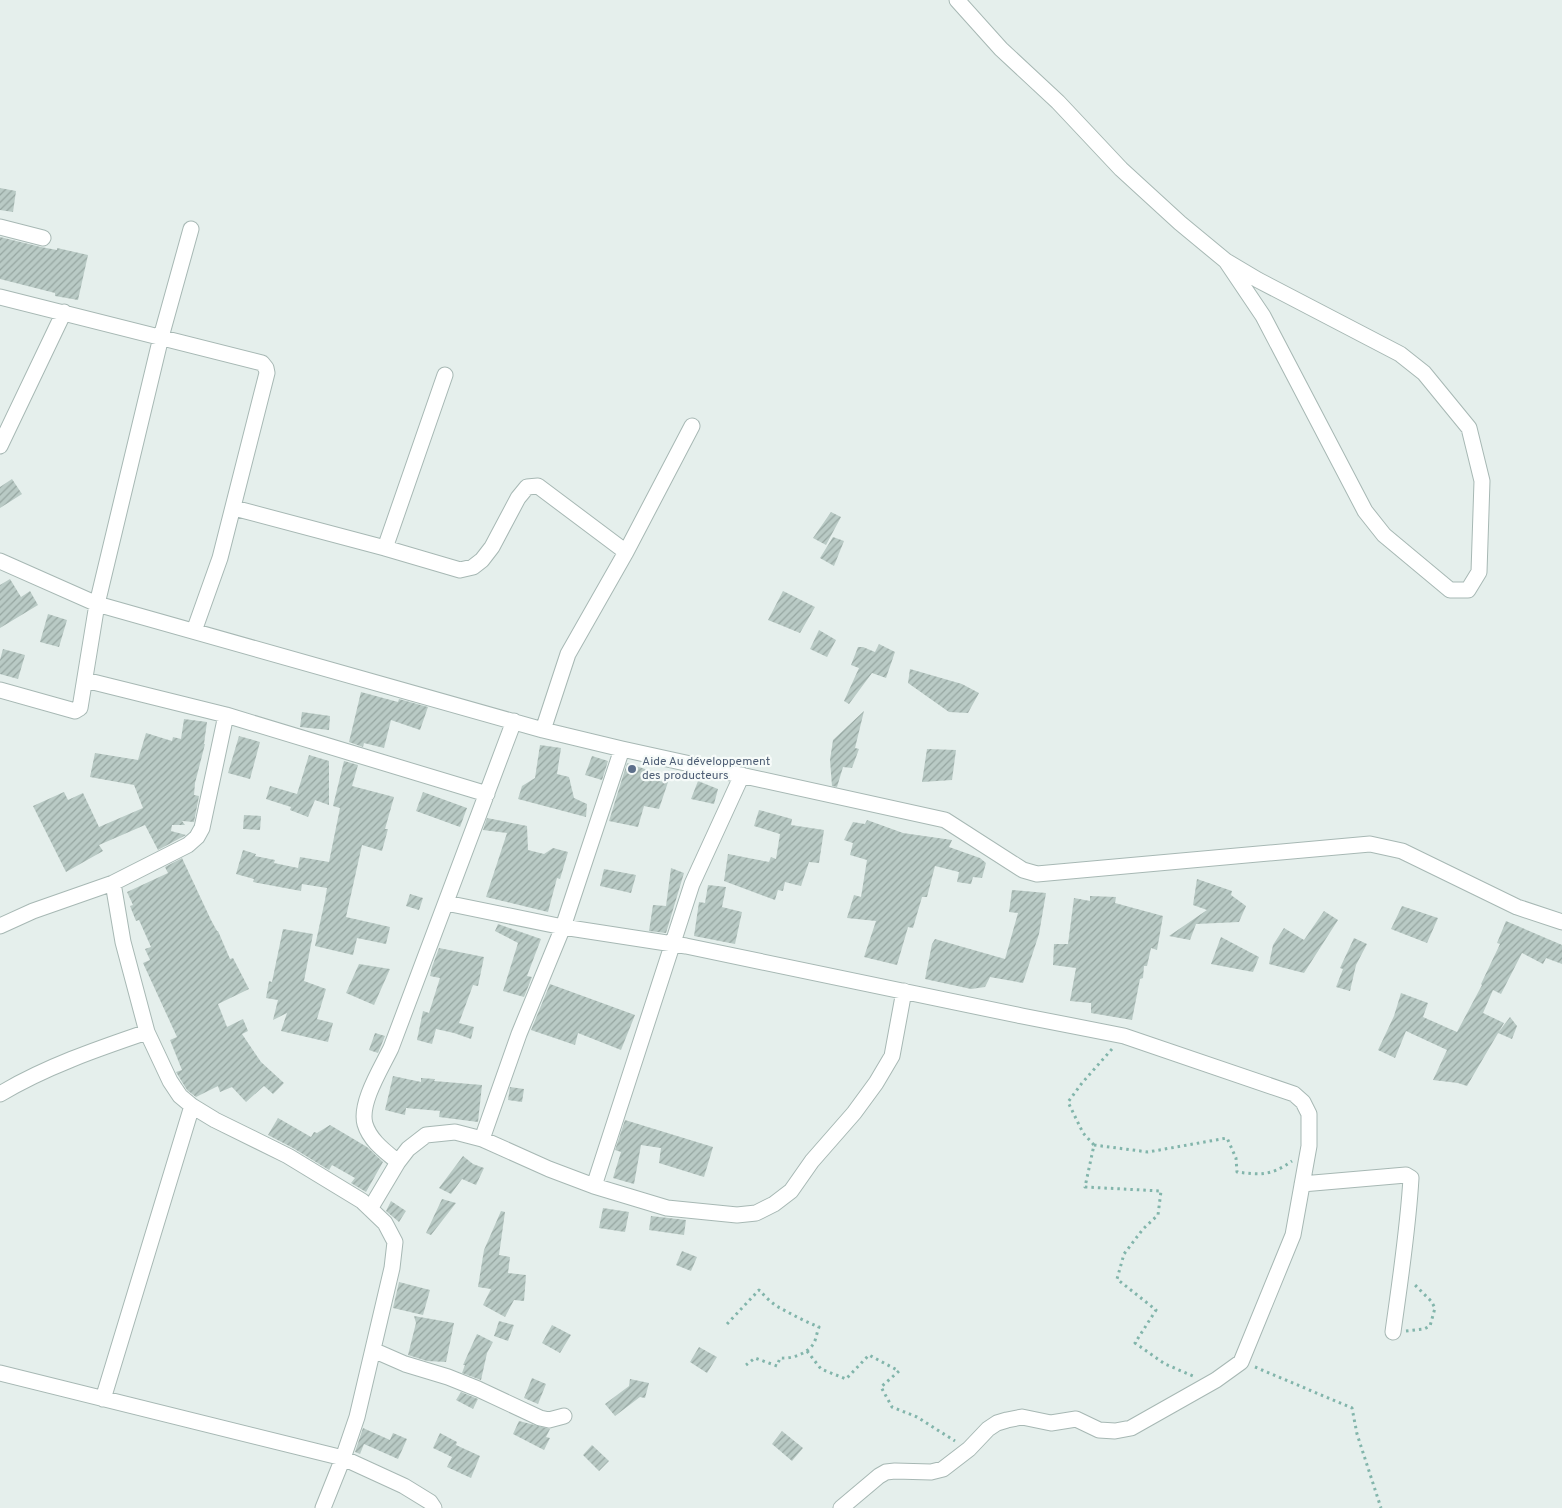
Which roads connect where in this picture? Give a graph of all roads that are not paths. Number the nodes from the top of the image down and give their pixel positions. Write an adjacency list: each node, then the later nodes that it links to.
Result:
1 (957, 0): 5 (street)
2 (0, 227): 4 (street)
3 (192, 229): 8 (street)
4 (44, 238)
5 (1226, 262): 5 (street)
6 (0, 297): 7 (street)
7 (64, 312): 8 (street); 11 (street)
8 (161, 337): 12 (street); 16 (street)
9 (445, 375): 13 (street)
10 (692, 426): 14 (street)
11 (0, 446)
12 (234, 508): 13 (street); 17 (street)
13 (384, 548): 14 (street)
14 (626, 552): 22 (street)
15 (0, 561): 16 (street)
16 (97, 604): 17 (street); 18 (street)
17 (194, 631): 21 (street)
18 (85, 680): 19 (street); 20 (street)
19 (0, 690)
20 (226, 715): 25 (street); 26 (street)
21 (514, 722): 22 (street); 25 (street)
22 (543, 730): 23 (street)
23 (622, 749): 24 (street); 30 (street)
24 (742, 775): 28 (street); 31 (street)
25 (488, 794): 27 (street)
26 (113, 883): 29 (street); 33 (street)
27 (446, 903): 30 (street); 37 (street)
28 (1562, 922)
29 (0, 926)
30 (563, 927): 31 (street); 36 (street)
31 (672, 943): 32 (street); 39 (street)
32 (904, 991): 38 (street); 39 (street)
33 (147, 1032): 34 (street); 35 (street)
34 (0, 1094)
35 (192, 1106): 40 (street); 44 (street)
36 (482, 1139): 37 (street); 39 (street)
37 (398, 1162): 40 (street)
38 (1302, 1184): 41 (street); 49 (street)
39 (594, 1186)
40 (370, 1208): 42 (street)
41 (1393, 1332)
42 (373, 1350): 45 (street); 46 (street)
43 (0, 1373): 44 (street)
44 (103, 1399): 46 (street)
45 (564, 1416)
46 (343, 1458): 47 (street); 48 (street)
47 (323, 1508)
48 (434, 1508)
49 (841, 1508)

